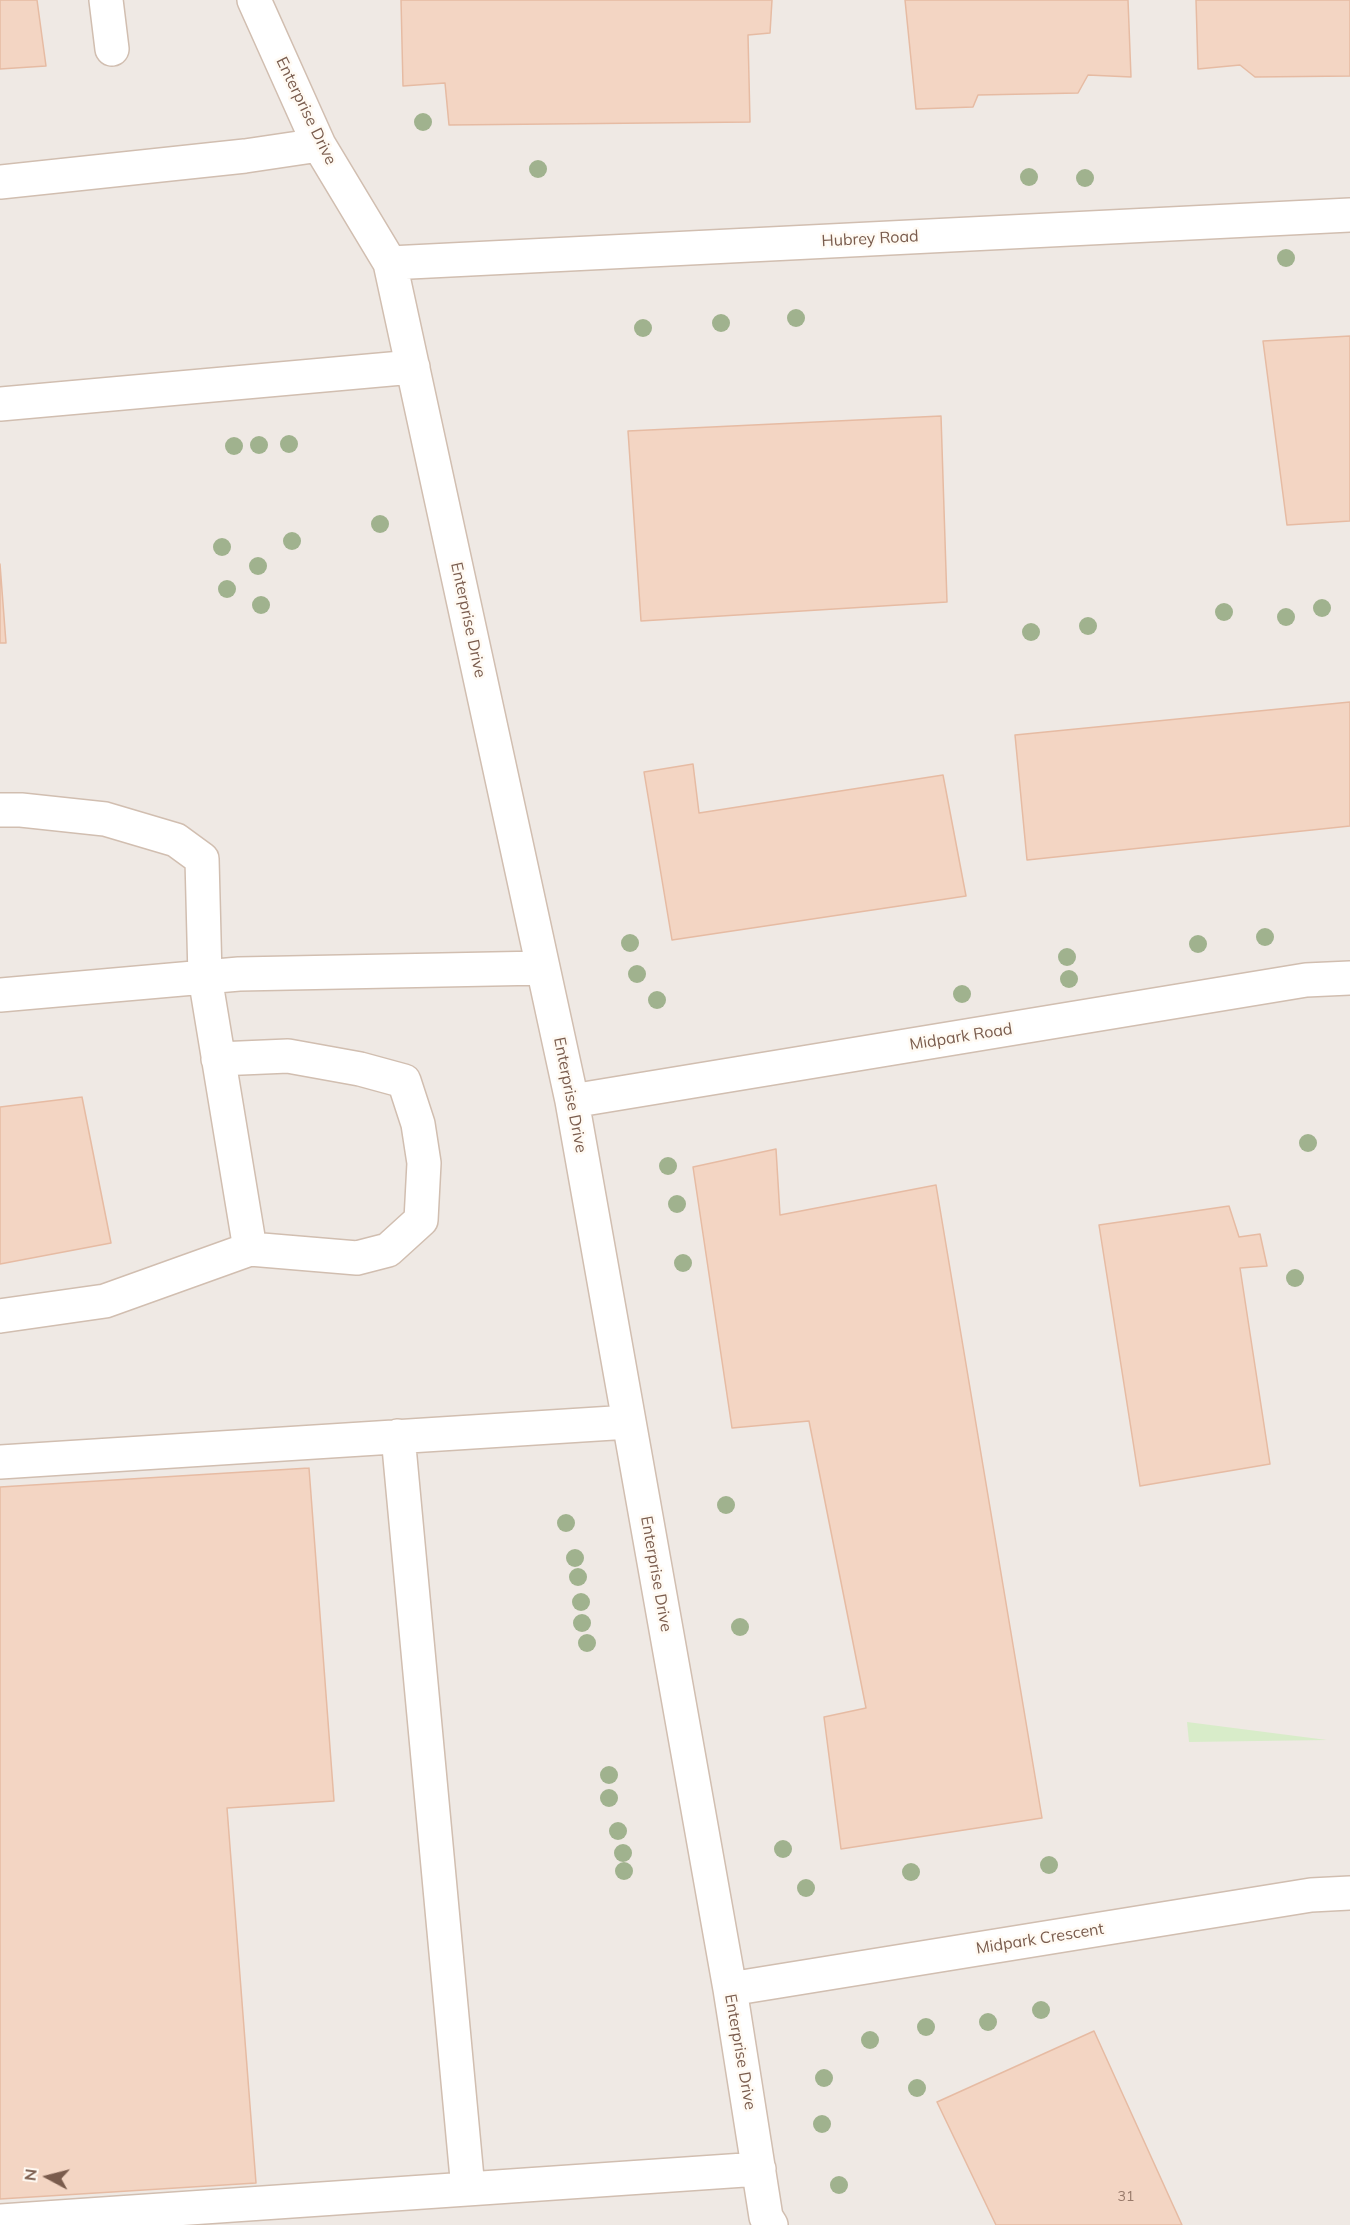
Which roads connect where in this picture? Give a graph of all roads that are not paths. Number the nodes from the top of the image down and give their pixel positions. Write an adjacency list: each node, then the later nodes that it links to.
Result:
1 (106, 0): 3 (street)
2 (254, 0): 4 (street, Enterprise Drive)
3 (112, 49)
4 (319, 146): 5 (street); 7 (street, Enterprise Drive)
5 (0, 182)
6 (1350, 215): 7 (street, Hubrey Road)
7 (390, 263): 8 (street, Enterprise Drive)
8 (413, 367): 9 (street); 11 (street, Enterprise Drive)
9 (0, 404)
10 (0, 810): 12 (street)
11 (543, 968): 12 (street); 16 (street, Enterprise Drive)
12 (205, 978): 14 (street); 15 (street)
13 (1350, 978): 16 (street, Midpark Road)
14 (0, 995)
15 (218, 1059): 17 (street); 17 (street)
16 (572, 1101): 19 (street, Enterprise Drive)
17 (250, 1249): 18 (street)
18 (0, 1316)
19 (629, 1422): 20 (street); 23 (street, Enterprise Drive)
20 (398, 1436): 21 (street); 25 (street)
21 (0, 1461)
22 (1350, 1893): 23 (street, Midpark Crescent)
23 (729, 1989): 24 (street, Enterprise Drive)
24 (759, 2169): 25 (street); 27 (street, Enterprise Drive)
25 (468, 2189): 26 (street)
26 (0, 2221)
27 (771, 2225)

